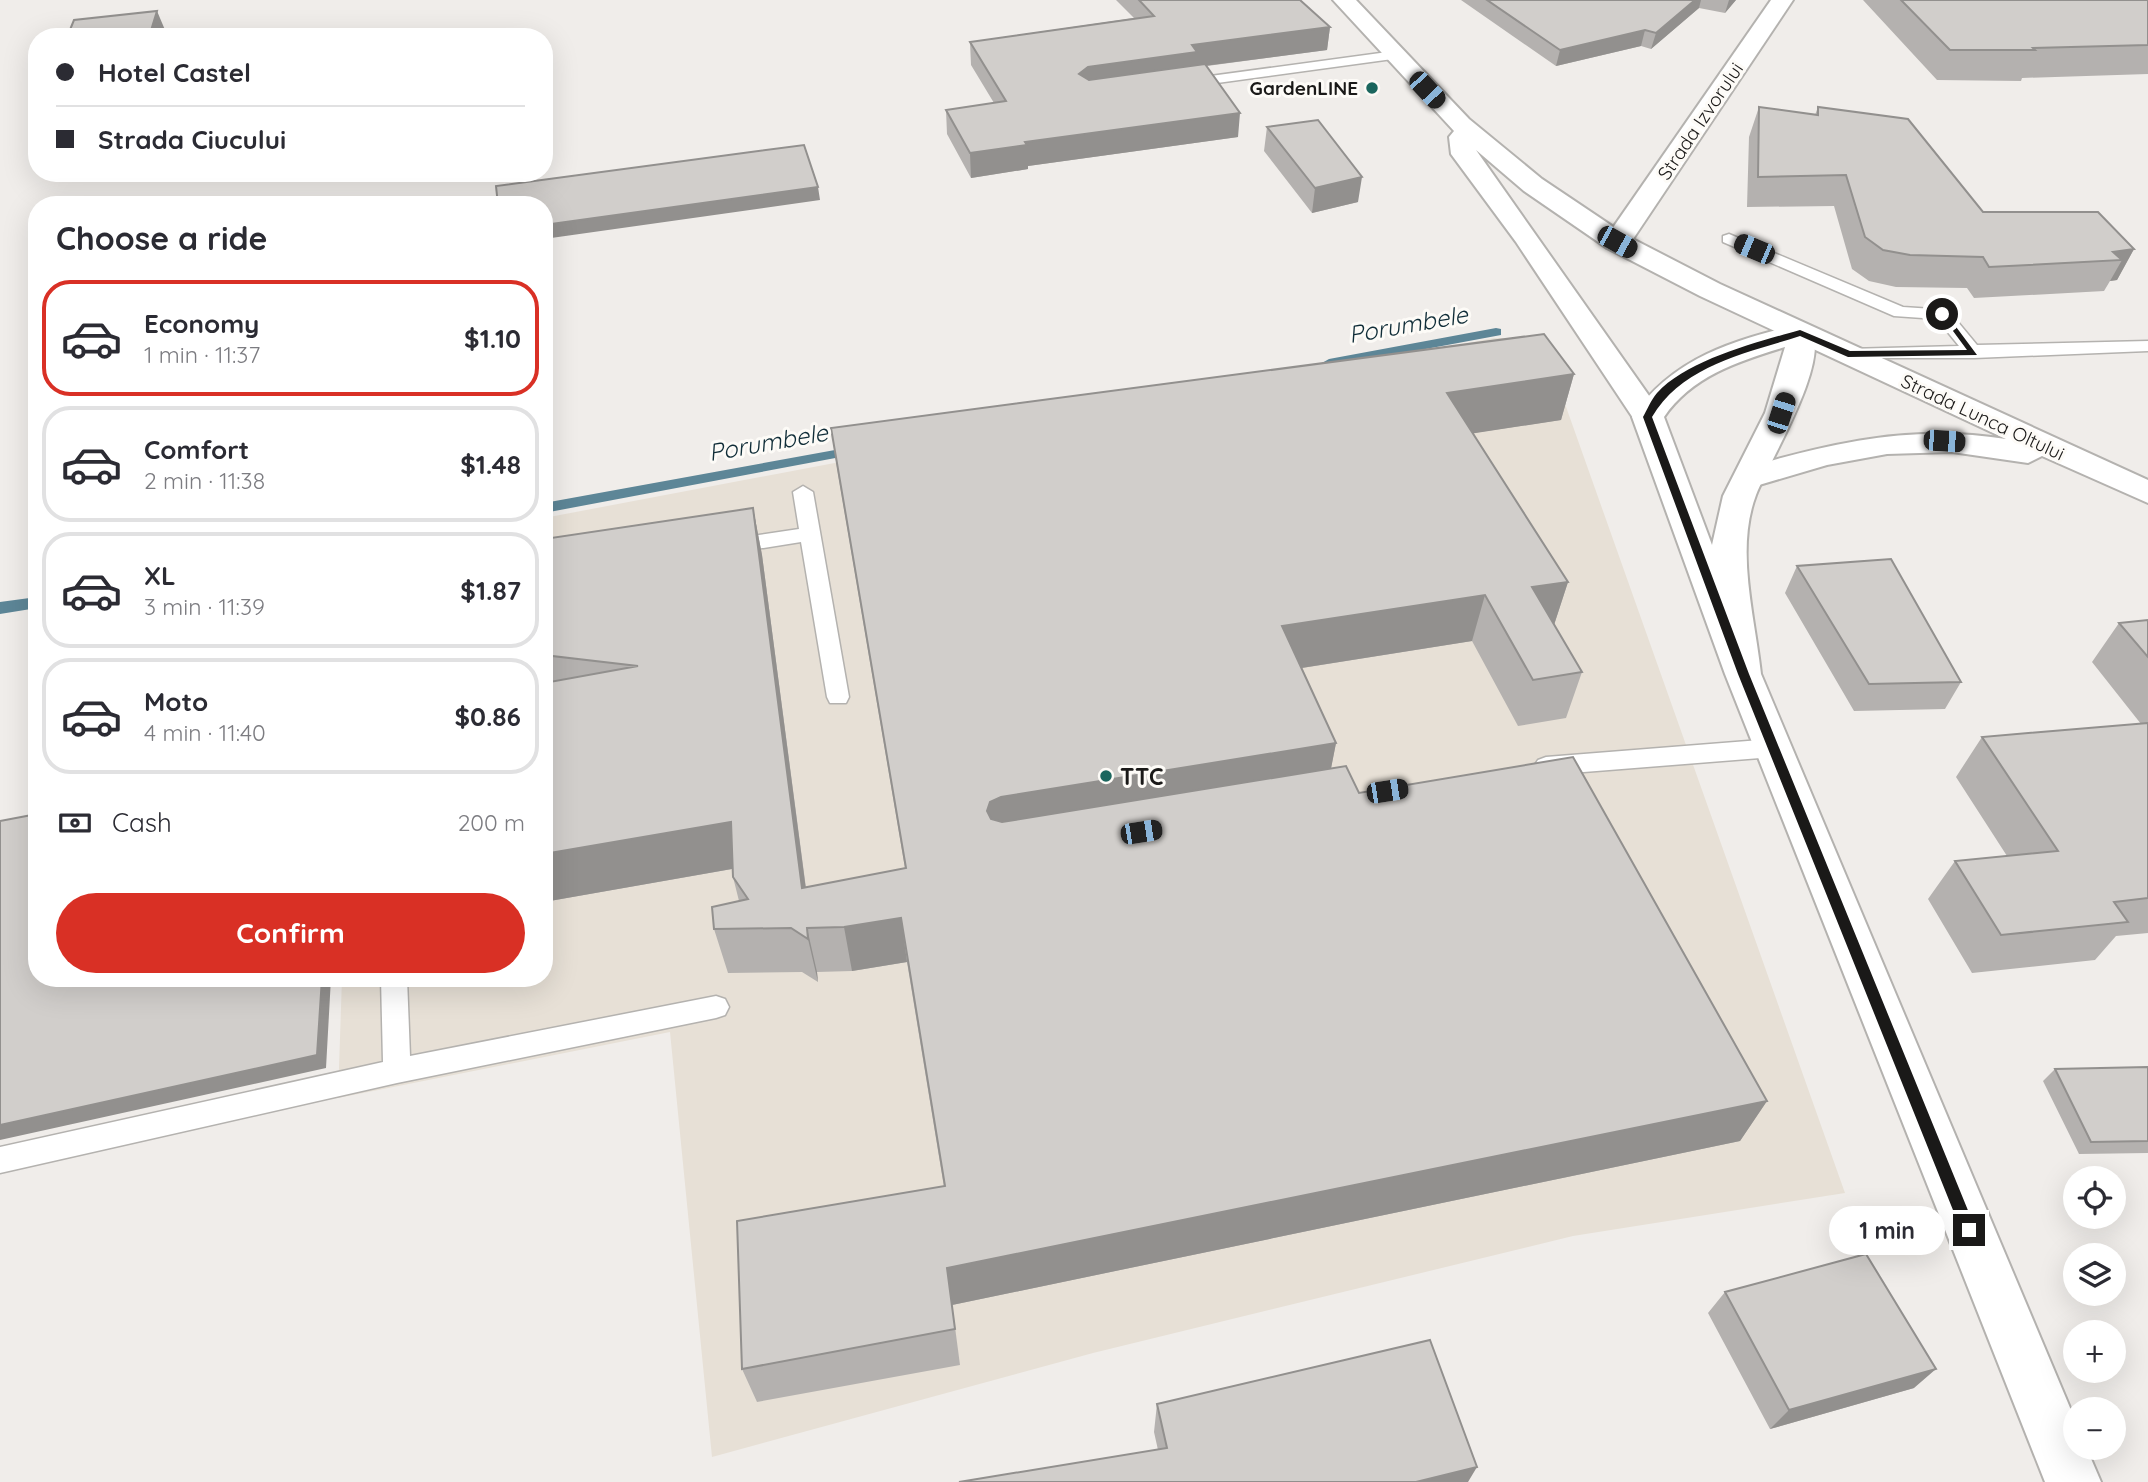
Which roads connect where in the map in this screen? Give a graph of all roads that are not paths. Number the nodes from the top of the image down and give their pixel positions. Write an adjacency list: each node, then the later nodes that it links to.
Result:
1 (1344, 0): 3 (main road, Strada Lunca Oltului)
2 (1782, 0): 7 (main road, Strada Izvorului)
3 (1395, 55): 4 (lane); 5 (main road, Strada Lunca Oltului)
4 (1168, 86)
5 (1460, 124): 7 (main road, Strada Lunca Oltului); 12 (main road)
6 (1729, 239): 10 (lane)
7 (1617, 242): 8 (main road, Strada Lunca Oltului)
8 (1800, 333): 11 (main road, Strada Lunca Oltului); 12 (main road); 14 (main road)
9 (2148, 346): 10 (lane)
10 (1974, 353): 11 (lane)
11 (1848, 354): 13 (main road, Strada Lunca Oltului)
12 (1648, 417): 19 (main road)
13 (2084, 464): 14 (main road); 16 (main road, Strada Lunca Oltului)
14 (1749, 478): 19 (main road)
15 (803, 492): 17 (lane)
16 (2148, 493)
17 (810, 534): 18 (lane); 20 (lane)
18 (717, 548)
19 (1743, 674): 21 (main road)
20 (838, 697)
21 (1773, 748): 22 (lane); 27 (main road)
22 (1524, 768)
23 (394, 987): 25 (lane)
24 (716, 1007): 25 (lane)
25 (397, 1071): 26 (lane)
26 (0, 1160)
27 (2073, 1482)

